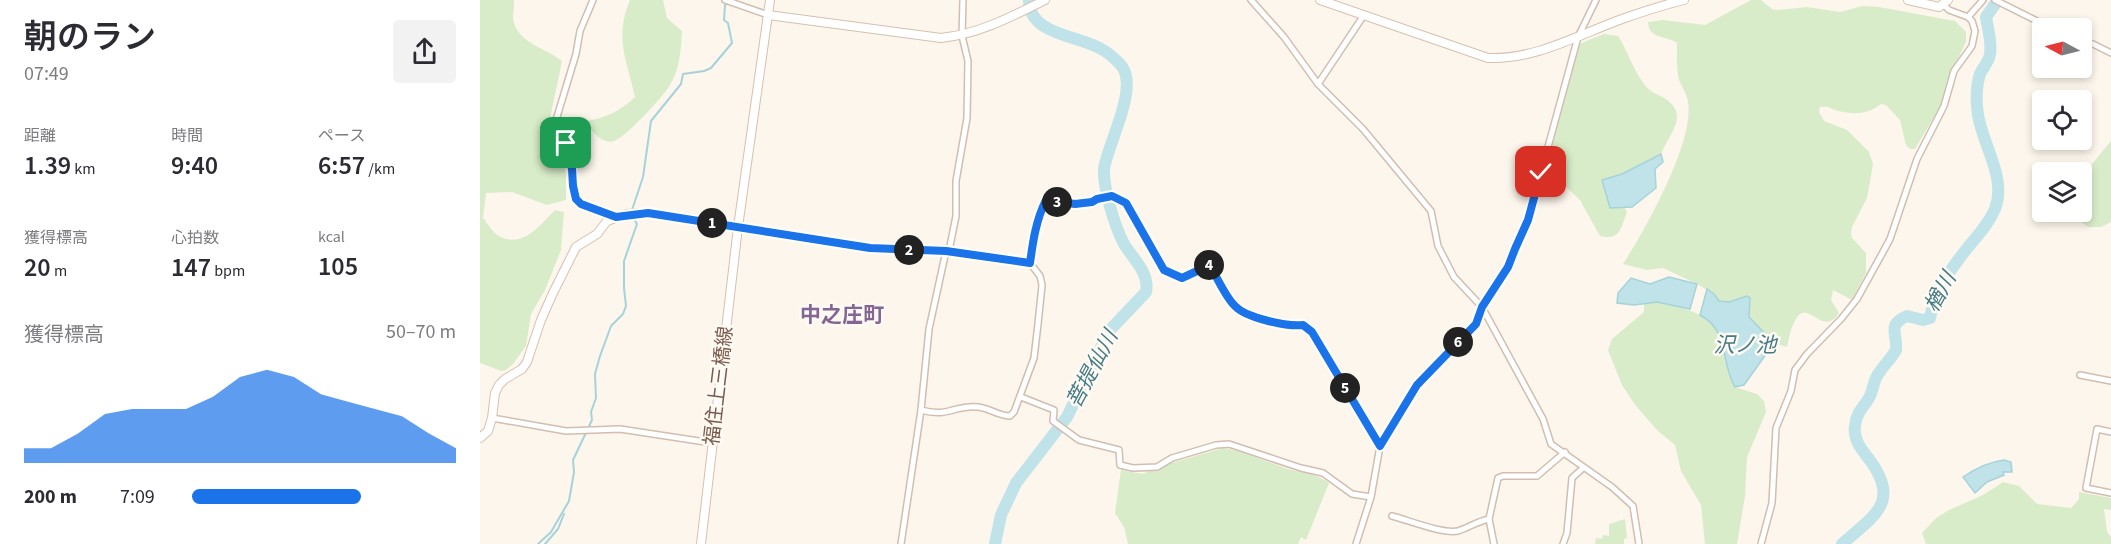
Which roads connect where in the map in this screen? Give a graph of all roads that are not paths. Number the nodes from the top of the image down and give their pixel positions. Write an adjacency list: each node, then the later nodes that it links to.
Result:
1 (593, 0): 23 (street)
2 (725, 0): 14 (street)
3 (770, 0): 14 (main road, 福住上三橋線)
4 (963, 0): 18 (street)
5 (1045, 0): 18 (main road)
6 (1251, 0): 22 (street)
7 (1320, 0): 15 (main road)
8 (1596, 0): 19 (street)
9 (1684, 0): 19 (main road)
10 (1908, 0): 13 (main road)
11 (1983, 0): 16 (street)
12 (1995, 0): 17 (street)
13 (1946, 2): 16 (street)
14 (768, 15): 18 (main road); 24 (main road, 福住上三橋線)
15 (1364, 15): 19 (main road); 22 (street)
16 (1968, 17): 49 (street)
17 (2032, 18)
18 (962, 36): 25 (street)
19 (1578, 37): 27 (street)
20 (2092, 44): 21 (street)
21 (2111, 53)
22 (1318, 84): 27 (street)
23 (616, 217): 24 (main road); 32 (main road)
24 (738, 227): 25 (street); 35 (main road, 福住上三橋線)
25 (946, 251): 26 (street); 31 (street)
26 (1030, 263): 30 (street); 36 (street)
27 (1482, 307): 36 (street); 37 (street)
28 (2080, 375): 29 (street)
29 (2111, 381)
30 (1021, 397): 31 (street); 40 (street)
31 (921, 410): 44 (street)
32 (492, 418): 34 (main road); 35 (street)
33 (2111, 432): 39 (street)
34 (480, 438)
35 (712, 443): 43 (main road, 福住上三橋線)
36 (1380, 446): 40 (street)
37 (1565, 452): 38 (street); 42 (street)
38 (1583, 468): 47 (street); 48 (street)
39 (2111, 493)
40 (1371, 497): 45 (street)
41 (1392, 516): 42 (street)
42 (1489, 519): 46 (street)
43 (701, 544)
44 (901, 544)
45 (1356, 544)
46 (1494, 544)
47 (1563, 544)
48 (1639, 544)
49 (1761, 544)

